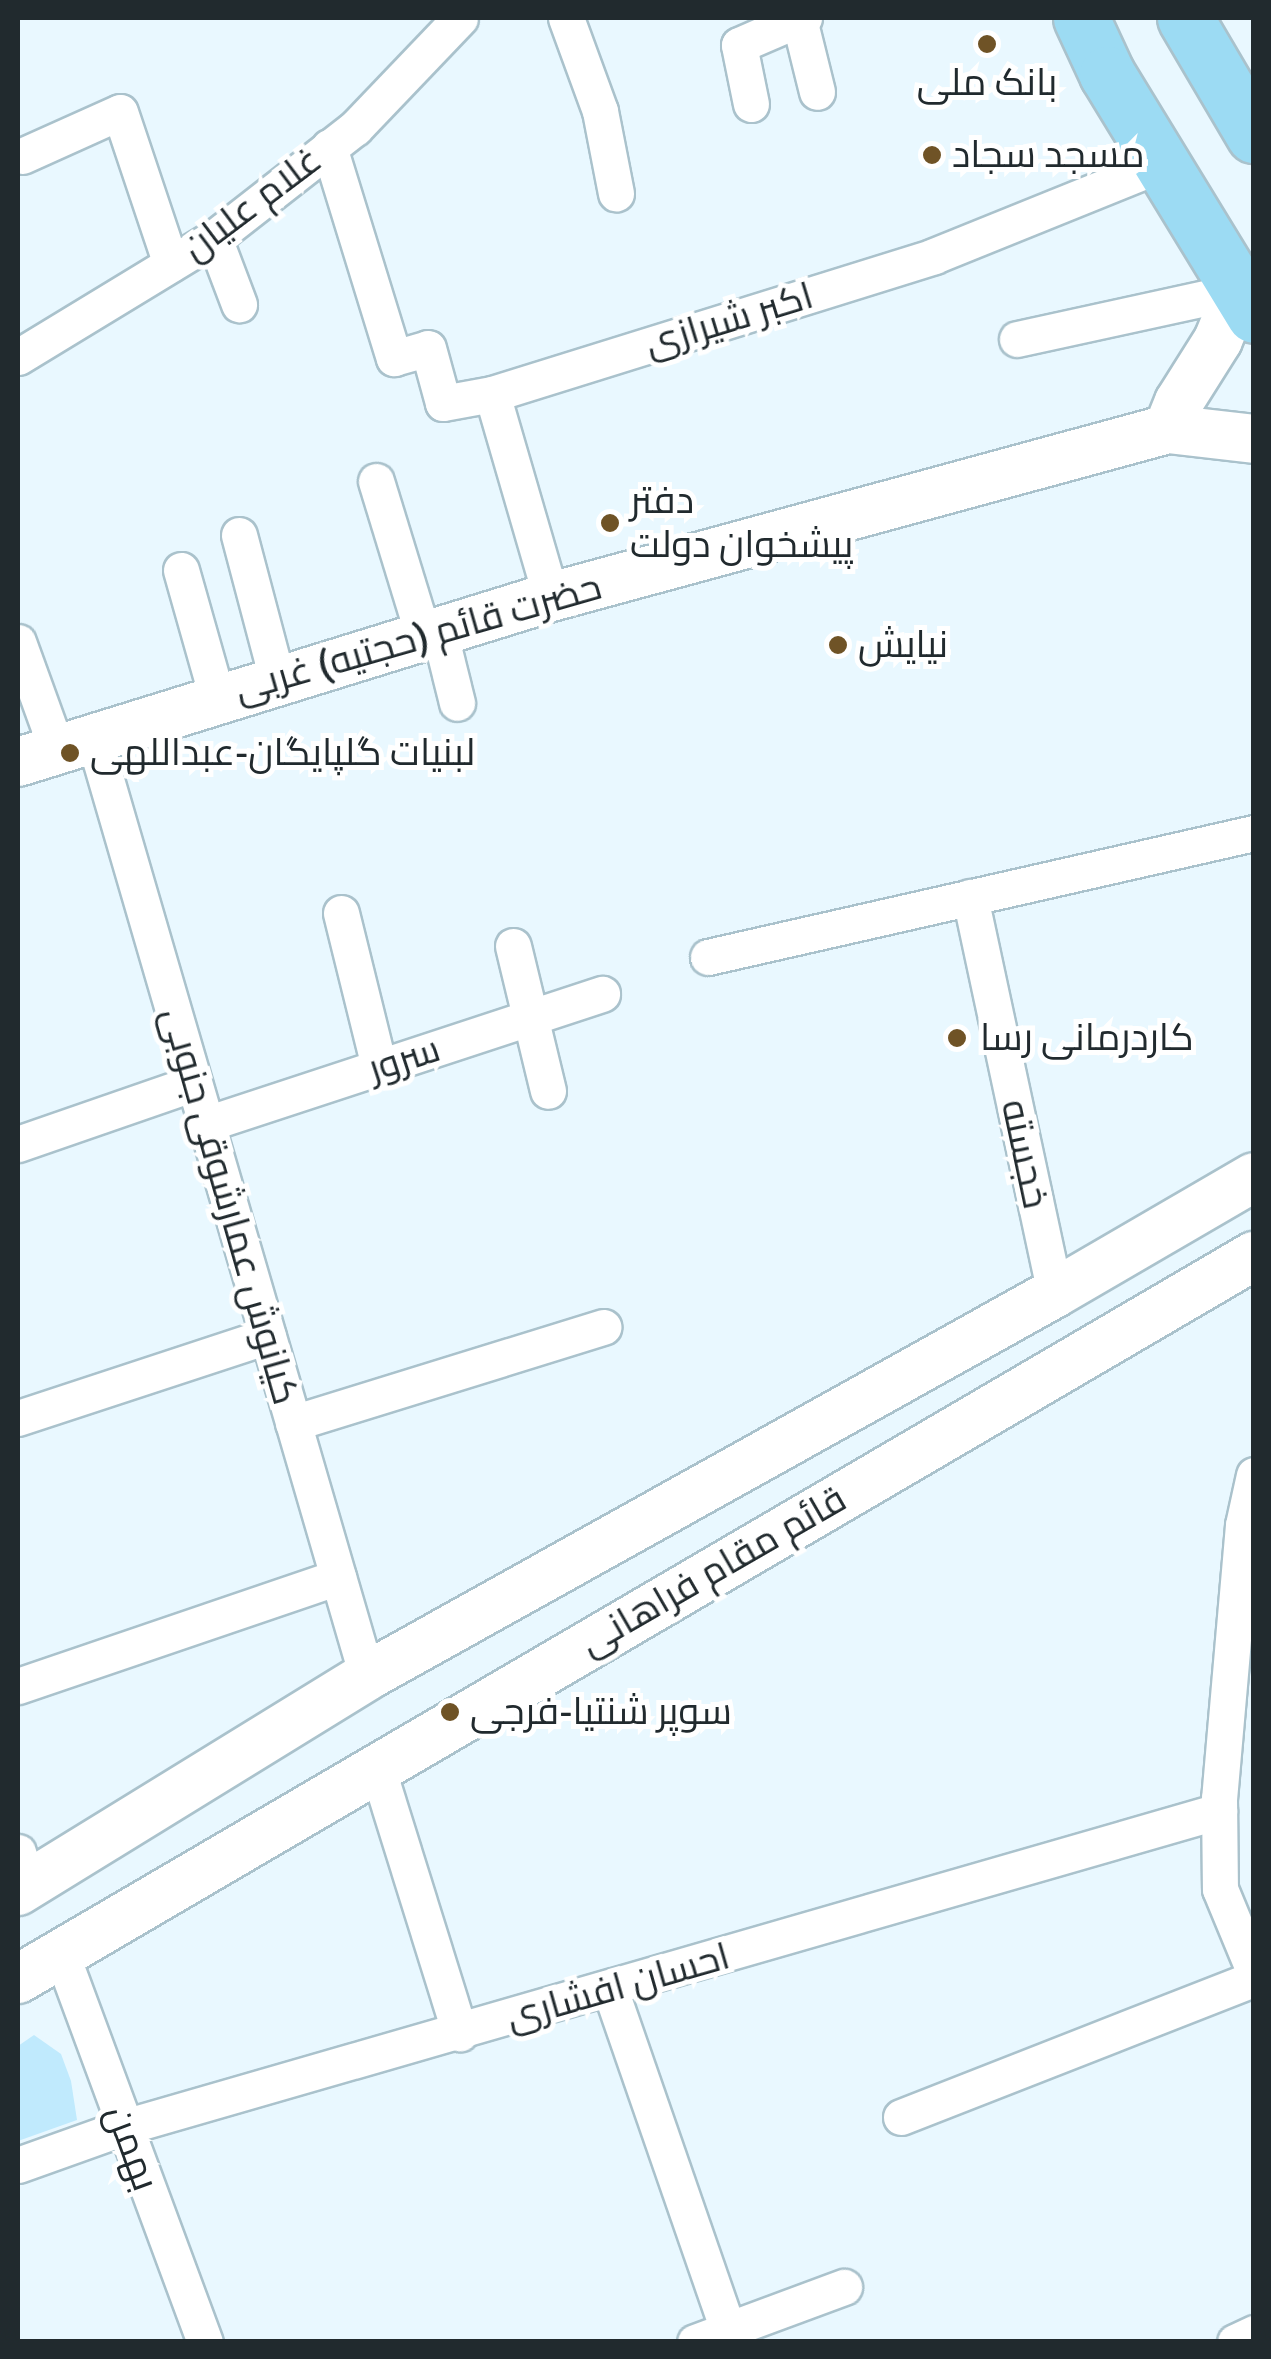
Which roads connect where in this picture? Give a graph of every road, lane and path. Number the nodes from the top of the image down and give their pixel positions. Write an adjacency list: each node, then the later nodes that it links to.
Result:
1 (460, 18): 9 (street, غلام علیان)
2 (566, 18): 12 (street)
3 (801, 18): 6 (street); 7 (street)
4 (1081, 18): 11 (main road)
5 (1185, 18): 8 (main road)
6 (817, 92)
7 (751, 104)
8 (1254, 135)
9 (329, 147): 13 (street, غلام علیان); 19 (street, اکبر شیرازی)
10 (22, 156): 14 (street)
11 (1162, 164): 15 (main road); 19 (street, اکبر شیرازی)
12 (616, 193)
13 (214, 238): 14 (street, غلام علیان); 16 (street)
14 (172, 264): 18 (street, غلام علیان)
15 (1246, 303): 17 (street); 20 (main road)
16 (240, 304)
17 (1016, 339)
18 (18, 358)
19 (492, 394): 25 (street)
20 (1168, 429): 21 (main road); 25 (main road, حضرت قائم (حجتیه) غربی)
21 (1254, 439)
22 (376, 481): 26 (street)
23 (238, 535): 28 (street)
24 (180, 570): 29 (street)
25 (552, 597): 26 (main road, حضرت قائم (حجتیه) غربی)
26 (431, 632): 28 (main road, حضرت قائم (حجتیه) غربی); 30 (street)
27 (18, 642): 31 (street, کیانوش عمارشوقی جنوبی)
28 (276, 679): 29 (main road, حضرت قائم (حجتیه) غربی)
29 (217, 697): 31 (main road, حضرت قائم (حجتیه) غربی)
30 (457, 703)
31 (56, 748): 40 (street, کیانوش عمارشوقی جنوبی)
32 (1254, 833): 33 (street)
33 (970, 898): 36 (street); 46 (street, خجسته)
34 (341, 914): 39 (street)
35 (513, 946): 38 (street)
36 (708, 957)
37 (602, 994): 38 (street, سرور)
38 (530, 1018): 39 (street, سرور); 41 (street)
39 (379, 1067): 42 (street, سرور)
40 (194, 1083): 42 (street, کیانوش عمارشوقی جنوبی); 43 (street)
41 (548, 1090)
42 (206, 1124): 48 (street, کیانوش عمارشوقی جنوبی)
43 (18, 1144)
44 (1254, 1177): 46 (main road, قائم مقام فراهانی)
45 (1254, 1256): 56 (main road, قائم مقام فراهانی)
46 (1055, 1293): 53 (main road, قائم مقام فراهانی)
47 (603, 1326): 50 (street)
48 (268, 1336): 49 (street); 50 (street, کیانوش عمارشوقی جنوبی)
49 (18, 1418)
50 (293, 1423): 52 (street, کیانوش عمارشوقی جنوبی)
51 (1254, 1475): 55 (street)
52 (338, 1577): 53 (street, کیانوش عمارشوقی جنوبی); 54 (street)
53 (367, 1676): 58 (main road, قائم مقام فراهانی)
54 (18, 1686)
55 (1239, 1723): 57 (street)
56 (377, 1767): 59 (main road, قائم مقام فراهانی); 64 (street)
57 (1219, 1810): 60 (street); 63 (street, احسان افشاری)
58 (21, 1876): 59 (main road)
59 (62, 1953): 61 (main road, قائم مقام فراهانی); 66 (street, بهمن)
60 (1254, 1971)
61 (18, 1978)
62 (1254, 1978): 65 (street)
63 (610, 1989): 64 (street, احسان افشاری); 70 (street)
64 (460, 2033): 66 (street, احسان افشاری)
65 (901, 2117)
66 (124, 2127): 67 (street, احسان افشاری); 71 (street, بهمن)
67 (18, 2165)
68 (844, 2286): 70 (street)
69 (1254, 2334): 72 (street)
70 (718, 2337)
71 (205, 2342)
72 (1235, 2342)

